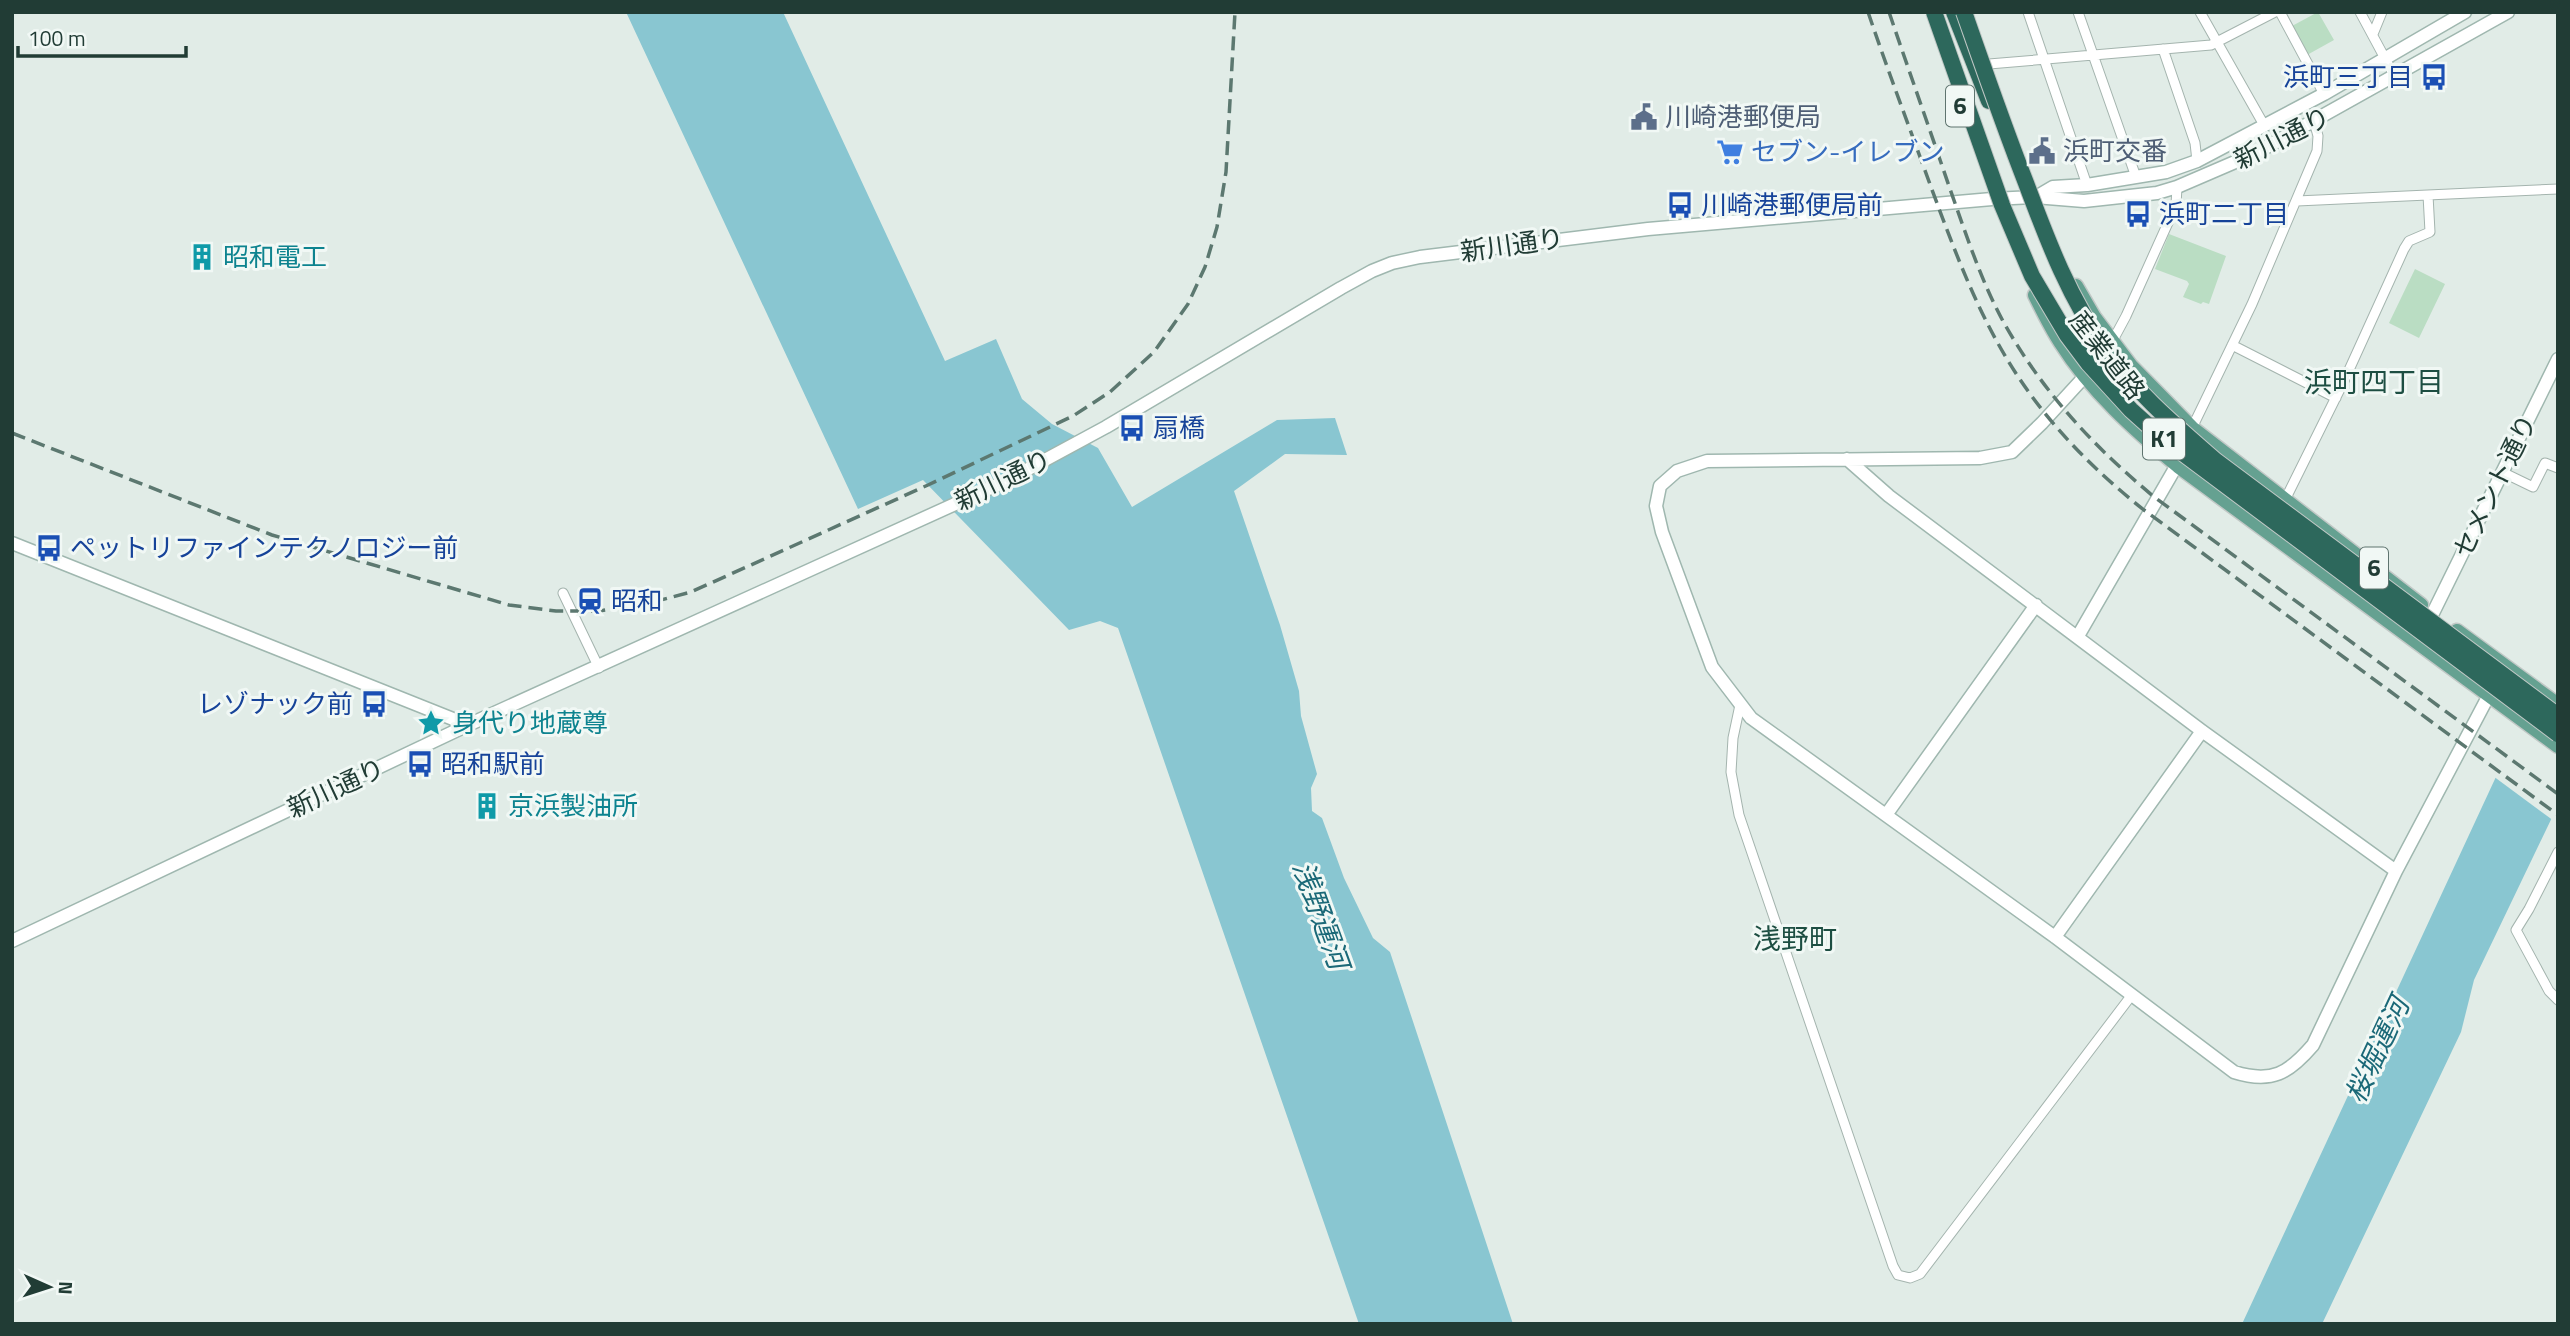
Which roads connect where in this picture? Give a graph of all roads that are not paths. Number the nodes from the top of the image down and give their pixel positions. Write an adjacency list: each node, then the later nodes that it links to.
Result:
1 (1928, 12): 35 (main road, 産業道路 / 6)
2 (1934, 12): 26 (highway, K1, bridge)
3 (1946, 12): 26 (highway, bridge)
4 (1954, 12): 27 (highway, bridge)
5 (1964, 12): 27 (highway, K1, bridge)
6 (1971, 12): 21 (main road, 産業道路 / 6)
7 (2028, 12): 20 (street)
8 (2078, 12): 18 (street)
9 (2200, 12): 16 (street)
10 (2277, 12): 16 (street); 23 (street)
11 (2360, 12): 15 (street)
12 (2382, 12): 15 (street)
13 (2465, 12): 19 (street, 新川通り)
14 (2508, 12): 22 (street, 新川通り)
15 (2374, 34): 19 (street)
16 (2217, 43): 17 (street); 25 (street)
17 (2163, 49): 18 (street); 28 (street)
18 (2093, 55): 20 (street); 29 (street)
19 (2386, 58): 22 (street); 23 (street, 新川通り)
20 (2045, 61): 21 (street); 30 (street)
21 (1989, 64): 34 (main road, 産業道路 / 6)
22 (2395, 76): 24 (street, 新川通り)
23 (2325, 93): 25 (street, 新川通り)
24 (2314, 121): 31 (street, 新川通り); 36 (street)
25 (2264, 125): 28 (street, 新川通り)
26 (1978, 139): 61 (highway, K1, bridge)
27 (2009, 140): 57 (highway, K1, bridge)
28 (2197, 161): 29 (street, 新川通り)
29 (2136, 177): 30 (street, 新川通り)
30 (2087, 185): 34 (street, 新川通り)
31 (2177, 187): 34 (street, 新川通り); 37 (street)
32 (2558, 189): 33 (street)
33 (2428, 195): 36 (street); 41 (street)
34 (2035, 197): 35 (street, 新川通り); 37 (main road, 産業道路 / 6)
35 (1992, 199): 40 (main road, 産業道路 / 6); 53 (street, 新川通り)
36 (2297, 201): 38 (street)
37 (2112, 342): 40 (street); 42 (main road, 産業道路 / 6)
38 (2232, 345): 41 (street); 42 (street)
39 (2558, 359): 46 (street, セメント通り)
40 (2086, 375): 43 (street); 44 (main road, 産業道路 / 6)
41 (2336, 398): 47 (street)
42 (2192, 428): 44 (street); 47 (main road, 産業道路 / 6)
43 (1847, 459): 50 (street); 55 (street)
44 (2178, 466): 52 (street); 54 (main road, 産業道路 / 6)
45 (2558, 468): 46 (street)
46 (2502, 472): 51 (street, セメント通り)
47 (2285, 500): 51 (main road, 産業道路 / 6)
48 (12, 543): 58 (street)
49 (563, 593): 53 (street)
50 (2036, 606): 52 (street); 63 (street)
51 (2433, 613): 56 (main road, 産業道路 / 6)
52 (2077, 636): 59 (street)
53 (598, 667): 58 (street, 新川通り)
54 (2489, 695): 60 (main road, 産業道路 / 6); 65 (street)
55 (1740, 705): 63 (street); 68 (street)
56 (2558, 705): 60 (street)
57 (2558, 716)
58 (468, 725): 67 (street, 新川通り)
59 (2202, 731): 65 (street); 66 (street)
60 (2540, 733): 62 (main road, 産業道路 / 6)
61 (2558, 734)
62 (2558, 746)
63 (1886, 815): 66 (street)
64 (2558, 852): 69 (street)
65 (2396, 870): 68 (street)
66 (2055, 937): 68 (street)
67 (12, 941)
68 (2131, 996)
69 (2558, 1000)

